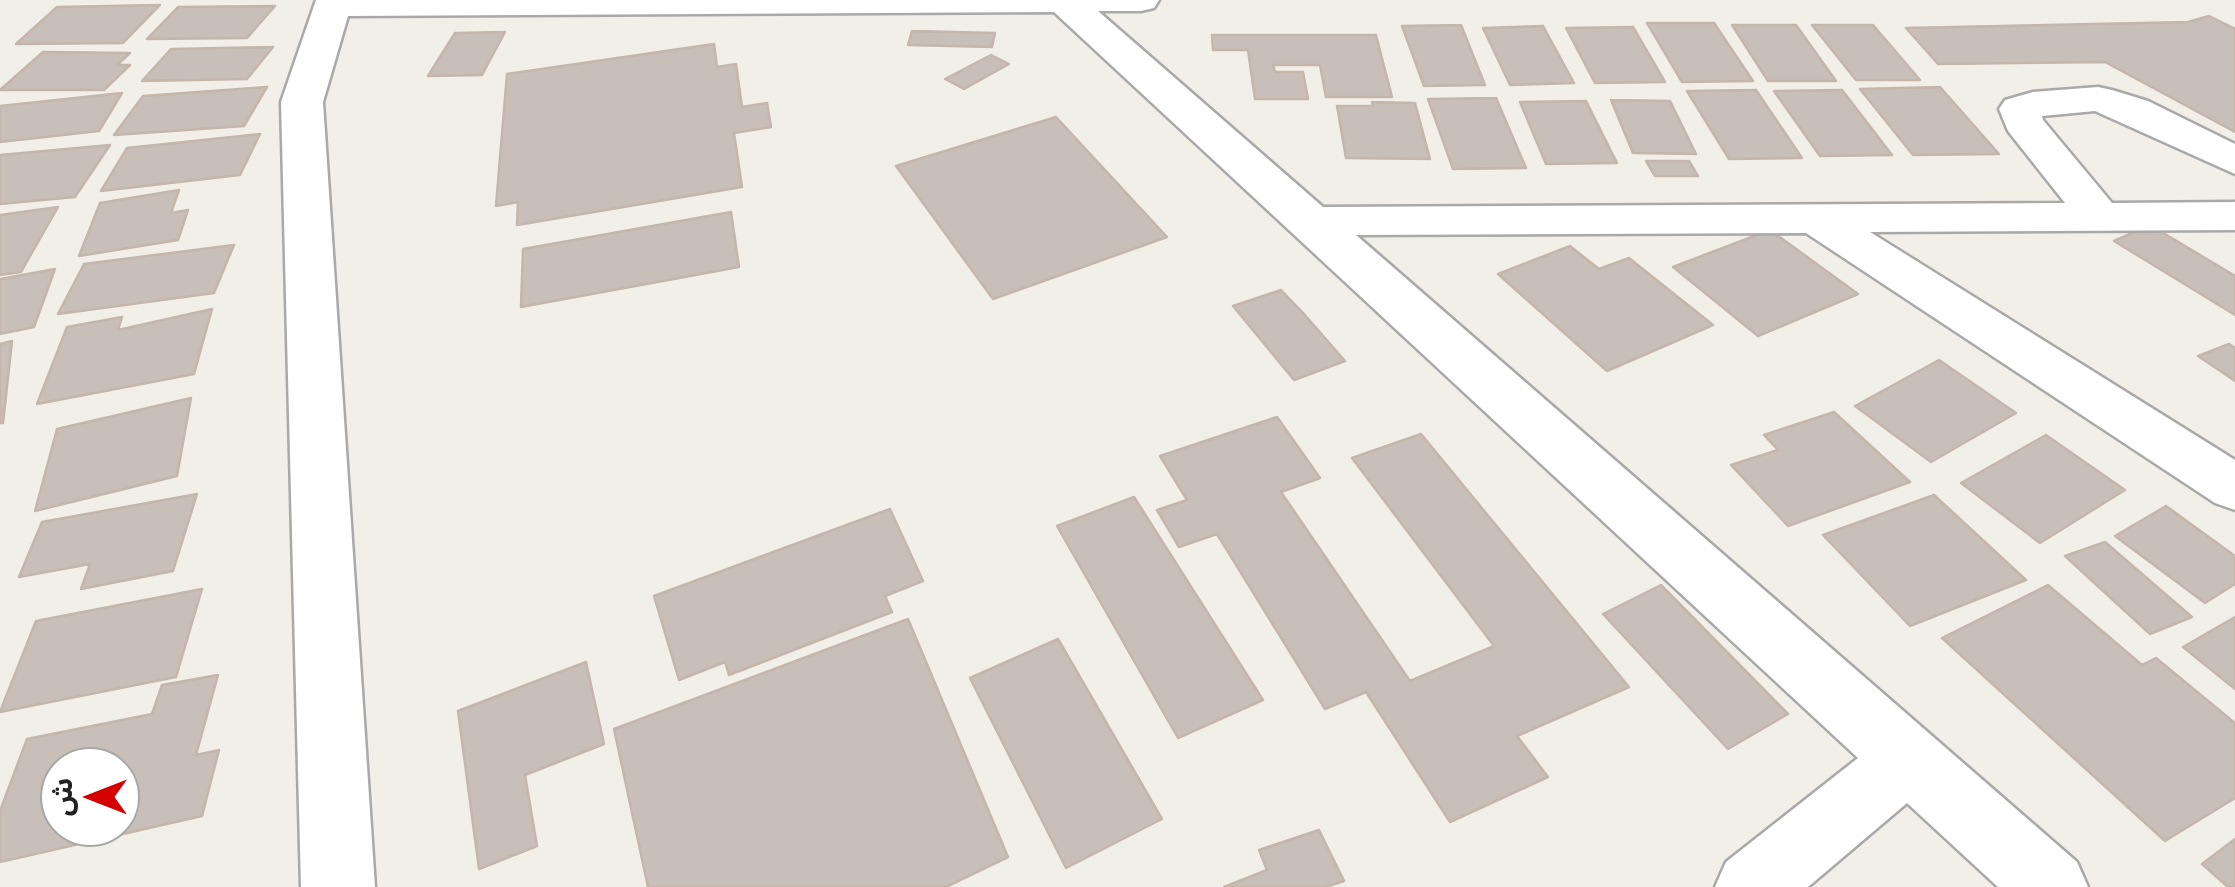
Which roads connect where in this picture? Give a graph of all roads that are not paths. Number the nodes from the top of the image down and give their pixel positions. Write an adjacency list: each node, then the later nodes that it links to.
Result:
1 (1064, 0): 2 (street); 3 (street); 9 (street)
2 (1141, 0)
3 (663, 2): 4 (street)
4 (333, 3): 12 (street)
5 (2235, 160): 7 (street)
6 (2235, 216): 7 (street)
7 (2100, 217): 8 (street)
8 (1815, 218): 9 (street); 10 (street)
9 (1309, 221): 11 (street)
10 (2235, 488)
11 (1909, 759): 13 (street); 14 (street)
12 (338, 887)
13 (1752, 887)
14 (2052, 887)

